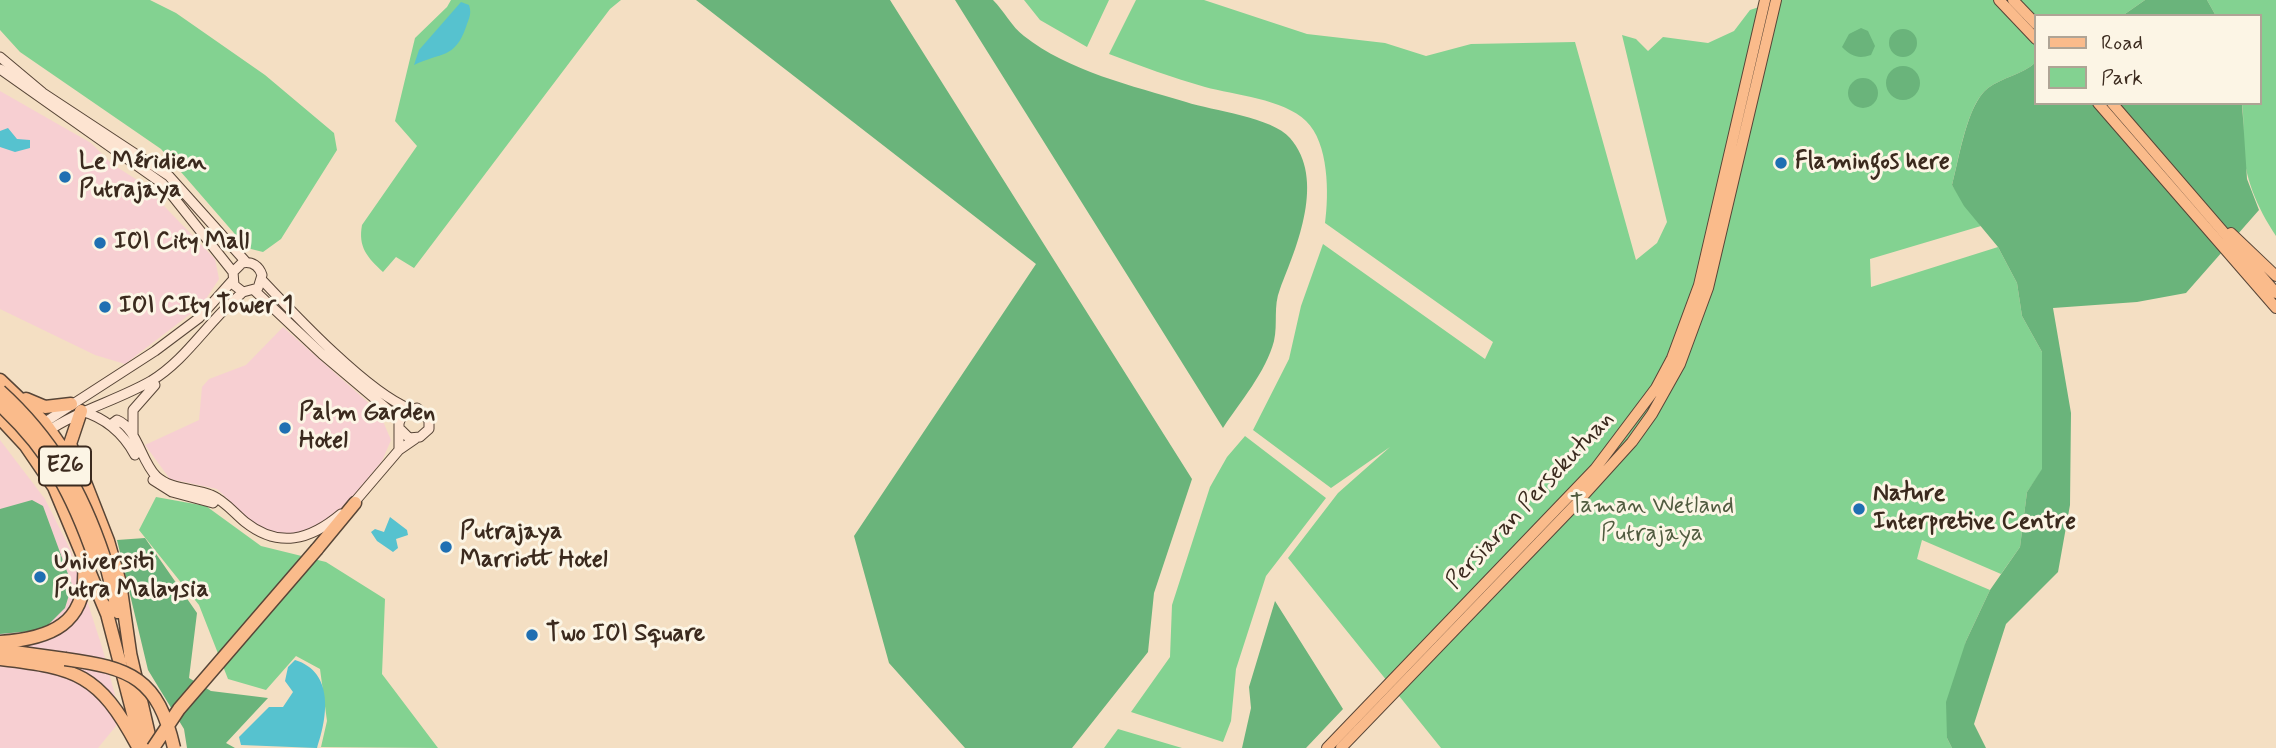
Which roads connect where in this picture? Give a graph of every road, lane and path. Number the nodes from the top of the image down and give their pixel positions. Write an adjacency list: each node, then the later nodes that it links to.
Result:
1 (1765, 0): 12 (main road, Persiaran Persekutuan)
2 (1776, 0): 12 (main road, Persiaran Persekutuan)
3 (1999, 0): 6 (main road)
4 (2013, 0): 5 (main road)
5 (2035, 23)
6 (2035, 38)
7 (0, 57): 13 (street)
8 (0, 69): 14 (street)
9 (2100, 105): 20 (main road)
10 (2114, 105): 11 (main road)
11 (2212, 217): 15 (main road); 19 (main road)
12 (1716, 236): 52 (main road, Persiaran Persekutuan); 53 (main road, Persiaran Persekutuan)
13 (246, 262): 14 (street); 16 (street)
14 (232, 276): 18 (street); 28 (street)
15 (2276, 276)
16 (262, 280): 17 (street); 21 (street)
17 (255, 291): 18 (street); 21 (street)
18 (243, 292): 23 (street)
19 (2276, 293)
20 (2276, 308)
21 (295, 322): 24 (street)
22 (0, 380): 26 (highway)
23 (154, 383): 28 (street); 35 (street)
24 (368, 385): 29 (street); 31 (street)
25 (0, 391): 43 (highway, E26, bridge)
26 (16, 394): 28 (highway); 32 (highway)
27 (0, 405): 43 (highway, E26, bridge)
28 (76, 408): 32 (street); 33 (street); 40 (highway)
29 (410, 409): 31 (street); 36 (street)
30 (0, 418): 37 (highway)
31 (400, 419): 34 (street)
32 (47, 426): 37 (street); 40 (highway)
33 (115, 428): 35 (street); 39 (street)
34 (401, 430): 36 (street); 38 (street)
35 (131, 435): 39 (street)
36 (415, 439): 38 (street)
37 (23, 443): 42 (highway)
38 (399, 450): 41 (street)
39 (144, 466): 41 (street)
40 (92, 494): 48 (highway)
41 (355, 503): 50 (highway, bridge)
42 (83, 550): 44 (highway); 45 (highway)
43 (99, 558): 44 (highway, E26); 48 (highway, E26)
44 (107, 614): 49 (highway, E26)
45 (0, 642)
46 (0, 650): 51 (highway, bridge)
47 (0, 659): 49 (highway)
48 (131, 659): 50 (highway, E26)
49 (140, 748)
50 (152, 748)
51 (174, 748)
52 (1327, 748)
53 (1341, 748)

